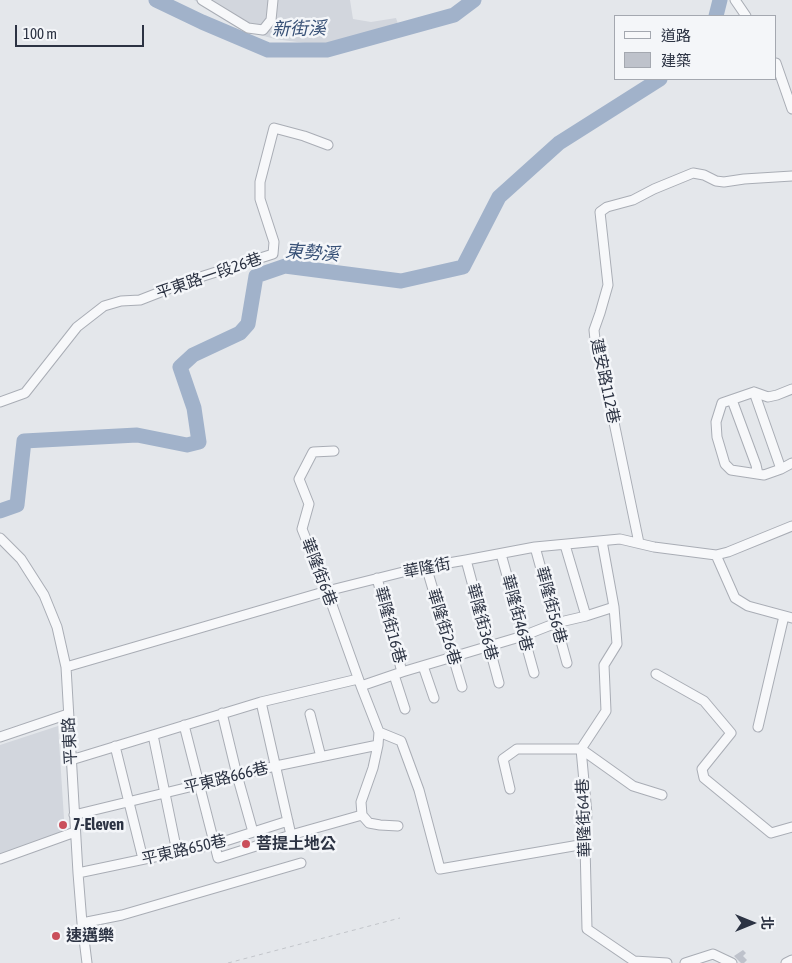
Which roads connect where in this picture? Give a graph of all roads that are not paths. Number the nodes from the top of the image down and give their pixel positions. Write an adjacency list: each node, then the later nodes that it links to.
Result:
1 (202, 0): 2 (street)
2 (273, 0)
3 (735, 0): 4 (street)
4 (745, 15)
5 (777, 66): 6 (street)
6 (792, 109)
7 (328, 145): 12 (street, 平東路一段26巷)
8 (792, 176): 20 (street, 建安路112巷)
9 (792, 389): 10 (street)
10 (754, 392): 11 (street); 15 (street)
11 (732, 400): 16 (street); 16 (street)
12 (0, 402)
13 (334, 451): 28 (street, 華隆街6巷)
14 (792, 463): 15 (street)
15 (781, 469): 16 (street)
16 (758, 474)
17 (792, 526): 24 (street, 華隆街)
18 (0, 538): 38 (street, 平東路)
19 (602, 541): 20 (street, 華隆街); 21 (street, 華隆街); 29 (street)
20 (639, 543): 24 (street, 華隆街)
21 (565, 545): 22 (street, 華隆街); 30 (street)
22 (535, 547): 23 (street, 華隆街); 32 (street, 華隆街56巷)
23 (501, 554): 25 (street, 華隆街); 33 (street, 華隆街46巷)
24 (716, 556): 31 (street)
25 (466, 560): 26 (street, 華隆街); 34 (street, 華隆街36巷)
26 (426, 566): 27 (street, 華隆街); 35 (street, 華隆街26巷)
27 (377, 578): 28 (street, 華隆街); 40 (street, 華隆街16巷)
28 (327, 591): 38 (street, 華隆街); 42 (street, 華隆街6巷)
29 (614, 607): 30 (street); 58 (street)
30 (586, 616): 32 (street)
31 (788, 617): 52 (street)
32 (556, 623): 33 (street); 36 (street, 華隆街56巷)
33 (523, 636): 34 (street); 39 (street, 華隆街46巷)
34 (489, 646): 35 (street); 43 (street, 華隆街36巷)
35 (453, 657): 37 (street); 44 (street, 華隆街26巷)
36 (567, 663)
37 (423, 666): 40 (street); 45 (street)
38 (66, 668): 48 (street, 平東路)
39 (534, 673)
40 (398, 674): 42 (street); 47 (street, 華隆街16巷)
41 (656, 674): 72 (street)
42 (359, 683): 46 (street); 53 (street, 華隆街6巷)
43 (499, 683)
44 (462, 687)
45 (434, 698)
46 (261, 702): 49 (street); 61 (street)
47 (405, 709)
48 (68, 714): 55 (street); 60 (street, 平東路)
49 (222, 714): 51 (street); 62 (street)
50 (310, 714): 59 (street)
51 (184, 725): 54 (street); 63 (street)
52 (758, 727)
53 (378, 732): 56 (street); 77 (street)
54 (153, 735): 57 (street); 65 (street)
55 (0, 736)
56 (378, 745): 59 (street, 平東路666巷); 69 (street)
57 (115, 746): 60 (street); 67 (street)
58 (581, 749): 64 (street); 66 (street); 77 (street, 華隆街64巷)
59 (321, 757): 61 (street, 平東路666巷)
60 (70, 760): 68 (street, 平東路)
61 (276, 766): 62 (street, 平東路666巷); 70 (street)
62 (237, 775): 63 (street, 平東路666巷); 74 (street)
63 (200, 785): 65 (street, 平東路666巷); 76 (street)
64 (510, 789)
65 (165, 793): 67 (street, 平東路666巷); 78 (street)
66 (662, 795)
67 (129, 802): 68 (street, 平東路666巷); 80 (street)
68 (74, 815): 73 (street, 平東路)
69 (362, 815): 71 (street); 75 (street)
70 (288, 821): 74 (street, 平東路650巷); 75 (street)
71 (398, 826)
72 (792, 828)
73 (75, 832): 79 (street); 82 (street, 平東路)
74 (253, 832): 76 (street, 平東路650巷)
75 (291, 835): 76 (street)
76 (216, 844): 78 (street, 平東路650巷)
77 (585, 844): 86 (street, 華隆街64巷)
78 (177, 852): 80 (street, 平東路650巷)
79 (0, 859)
80 (143, 860): 82 (street, 平東路650巷)
81 (301, 863): 83 (street)
82 (78, 873): 83 (street, 平東路)
83 (82, 923): 85 (street, 平東路)
84 (792, 960): 89 (street)
85 (87, 963)
86 (667, 963)
87 (685, 963): 88 (street)
88 (732, 963)
89 (786, 963)

